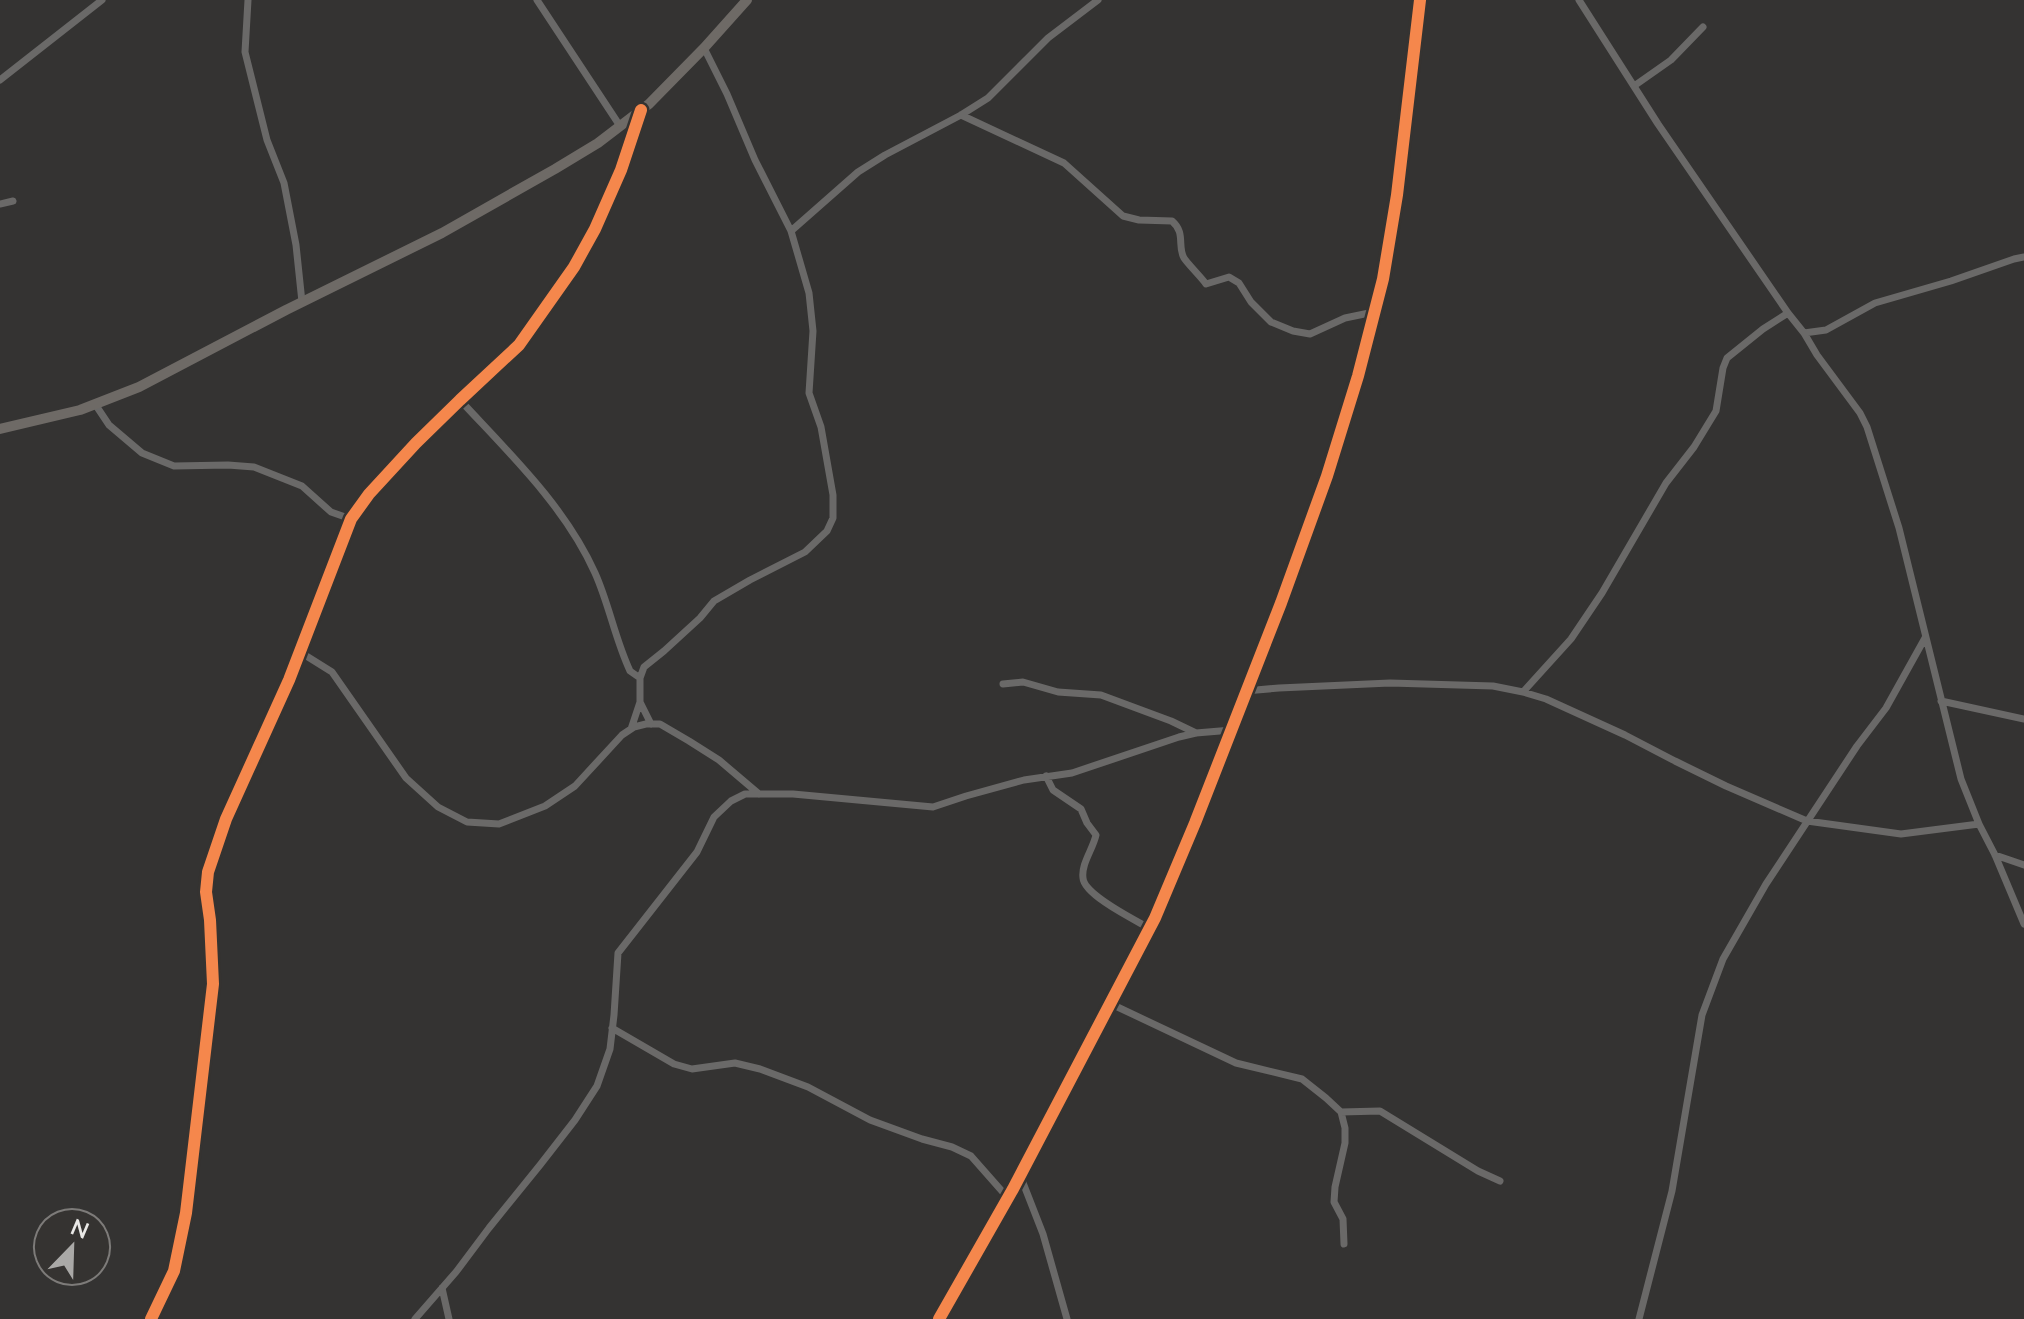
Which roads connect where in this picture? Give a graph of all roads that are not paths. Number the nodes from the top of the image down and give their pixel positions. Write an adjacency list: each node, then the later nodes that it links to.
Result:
1 (102, 0): 10 (street)
2 (248, 0): 19 (street)
3 (537, 0): 14 (street)
4 (747, 0): 9 (street)
5 (1098, 0): 13 (street)
6 (1420, 0): 20 (street)
7 (1579, 0): 11 (street)
8 (1703, 27): 11 (street)
9 (704, 48): 12 (street); 17 (street)
10 (0, 80)
11 (1634, 86): 21 (street)
12 (641, 110): 14 (street); 23 (street)
13 (961, 115): 17 (street); 20 (street)
14 (620, 126): 19 (street)
15 (13, 201): 16 (street)
16 (0, 204)
17 (791, 231): 29 (street)
18 (2024, 257): 22 (street)
19 (302, 302): 24 (street)
20 (1374, 312): 31 (street)
21 (1788, 313): 22 (street); 32 (street)
22 (1804, 333): 27 (street)
23 (460, 400): 26 (street); 29 (street)
24 (95, 404): 25 (street); 26 (street)
25 (1, 427)
26 (351, 519): 28 (street)
27 (1925, 638): 33 (street); 42 (street)
28 (300, 652): 37 (street); 56 (street)
29 (640, 678): 34 (street)
30 (1003, 684): 39 (street)
31 (1245, 691): 32 (street); 38 (street)
32 (1523, 692): 42 (street)
33 (1941, 701): 35 (street); 43 (street)
34 (640, 702): 36 (street); 37 (street)
35 (2024, 719)
36 (651, 724): 37 (street); 41 (street)
37 (631, 729)
38 (1232, 730): 39 (street); 47 (street)
39 (1196, 733): 40 (street)
40 (1046, 776): 41 (street); 47 (street)
41 (759, 794): 49 (street)
42 (1807, 821): 43 (street); 61 (street)
43 (1979, 824): 44 (street)
44 (1995, 855): 45 (street); 46 (street)
45 (2024, 865)
46 (2024, 924)
47 (1149, 928): 48 (street)
48 (1109, 1003): 50 (street); 51 (street)
49 (612, 1028): 53 (street); 55 (street)
50 (1341, 1112): 52 (street); 54 (street)
51 (1020, 1175): 53 (street); 60 (street)
52 (1500, 1181)
53 (1008, 1198): 59 (street)
54 (1344, 1244)
55 (442, 1288): 57 (street); 58 (street)
56 (151, 1319)
57 (415, 1319)
58 (449, 1319)
59 (939, 1319)
60 (1067, 1319)
61 (1639, 1319)

